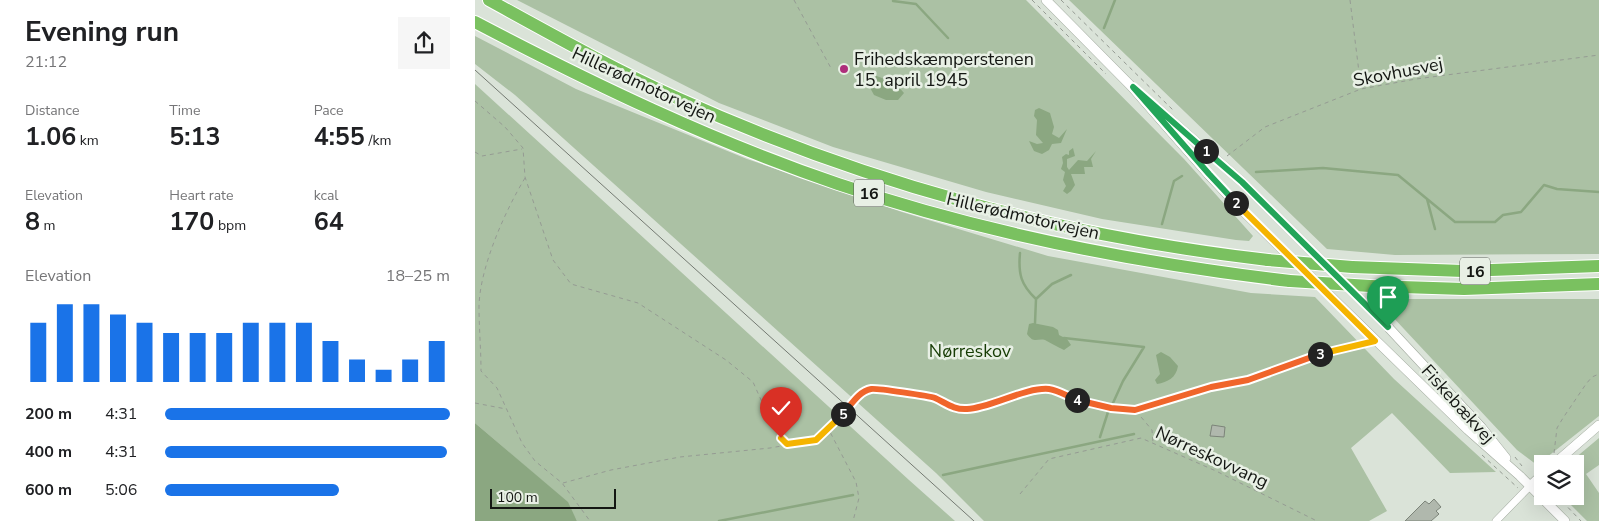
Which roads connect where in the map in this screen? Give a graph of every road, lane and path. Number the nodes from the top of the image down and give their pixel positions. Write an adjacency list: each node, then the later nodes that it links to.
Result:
1 (489, 0): 15 (highway, Hillerødmotorvejen / 16, bridge)
2 (794, 0): 7 (path)
3 (1046, 0): 8 (street, Fiskebækvej)
4 (1350, 0): 9 (path)
5 (475, 22): 16 (highway, Hillerødmotorvejen / 16, bridge)
6 (1599, 56): 9 (path, Skovhusvej)
7 (832, 70)
8 (1133, 87): 13 (street, Fiskebækvej); 19 (street, Fiskebækvej)
9 (1361, 89): 13 (path, Skovhusvej)
10 (475, 101): 11 (path)
11 (523, 148): 12 (path); 14 (path)
12 (475, 152)
13 (1220, 163): 30 (street, Fiskebækvej)
14 (525, 177): 18 (path); 26 (path)
15 (1599, 266)
16 (1599, 284)
17 (475, 305): 18 (path)
18 (479, 305): 22 (path)
19 (1375, 341): 23 (path); 30 (street, Fiskebækvej)
20 (1599, 374): 28 (path)
21 (475, 402): 22 (path)
22 (506, 410): 32 (path)
23 (1135, 410): 24 (path, bridge); 27 (path)
24 (833, 425): 26 (path); 37 (path)
25 (1599, 425): 29 (street)
26 (787, 444): 32 (path)
27 (1153, 444): 34 (path, Nørreskovvang); 38 (path, Nørreskovvang)
28 (1554, 455)
29 (1559, 455)
30 (1520, 476): 33 (street, Fiskebækvej)
31 (1534, 482): 33 (street)
32 (562, 483): 36 (path)
33 (1530, 486): 39 (street); 40 (street, Fiskebækvej)
34 (1020, 494)
35 (1566, 505): 41 (path)
36 (589, 521)
37 (853, 521)
38 (1317, 521)
39 (1496, 521)
40 (1565, 521)
41 (1581, 521)

